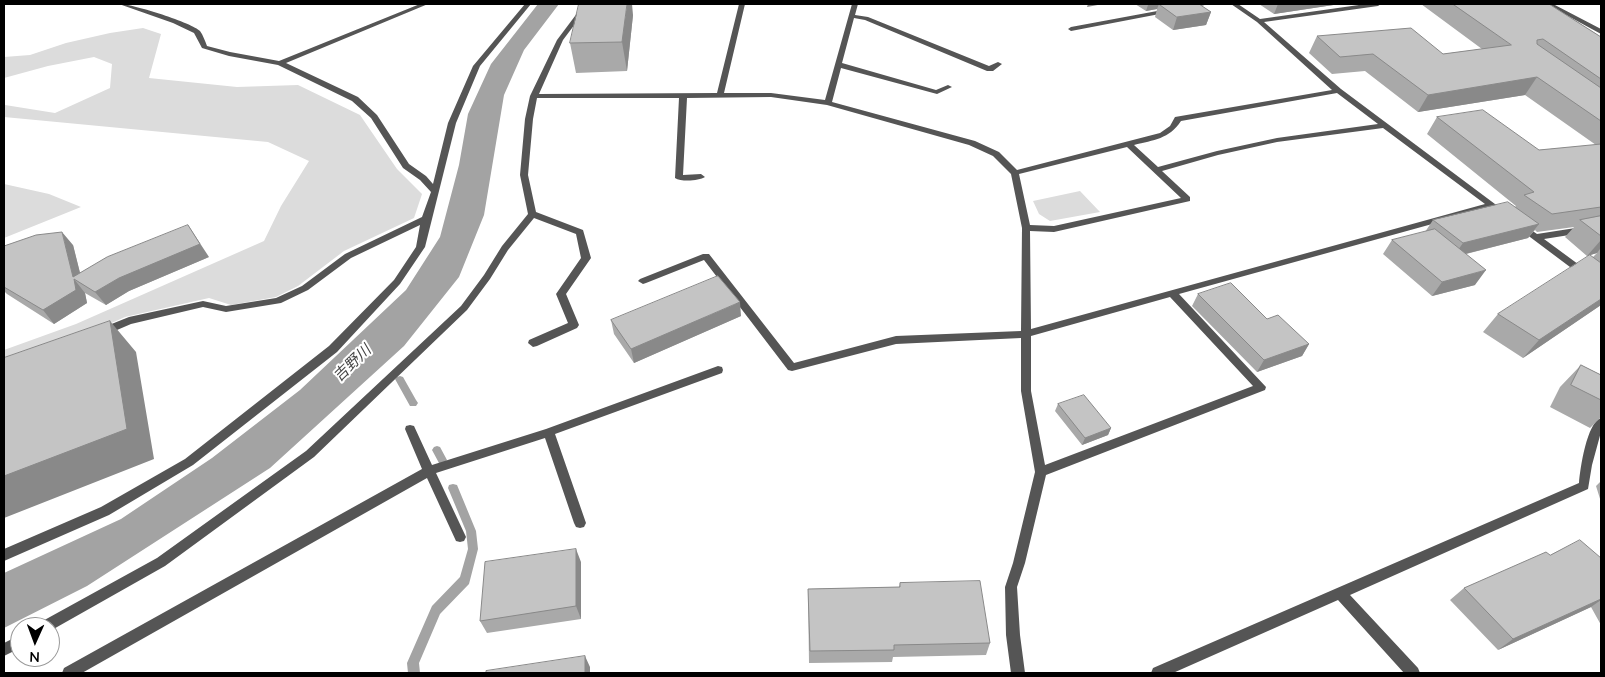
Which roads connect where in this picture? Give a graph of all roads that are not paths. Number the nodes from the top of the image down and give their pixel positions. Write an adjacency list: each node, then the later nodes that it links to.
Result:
1 (122, 4): 15 (street)
2 (425, 4): 15 (street)
3 (528, 4): 29 (street)
4 (587, 4): 21 (street)
5 (742, 4): 20 (street)
6 (855, 4): 11 (street)
7 (1206, 4): 13 (street)
8 (1234, 4): 12 (street)
9 (1378, 4): 12 (street)
10 (1549, 4): 14 (street)
11 (851, 16): 16 (street); 17 (street)
12 (1259, 21): 19 (street)
13 (1071, 30)
14 (1601, 32)
15 (280, 63): 29 (street)
16 (998, 64)
17 (840, 65): 18 (street); 23 (street)
18 (948, 87)
19 (1338, 91): 24 (street); 25 (street)
20 (720, 95): 22 (street); 23 (street)
21 (534, 96): 22 (street); 31 (street)
22 (683, 96): 28 (street)
23 (828, 103): 27 (street)
24 (1383, 126): 26 (street); 30 (street)
25 (1130, 145): 26 (street); 27 (street)
26 (1156, 170): 34 (street)
27 (1015, 173): 34 (street)
28 (701, 177)
29 (435, 192): 32 (street)
30 (1491, 205): 35 (street); 38 (street)
31 (532, 214): 41 (street); 52 (street)
32 (426, 219): 40 (street); 50 (street)
33 (1601, 227): 35 (street)
34 (1026, 228): 39 (street)
35 (1536, 237): 37 (street)
36 (643, 281): 39 (street)
37 (1599, 283)
38 (1172, 292): 39 (street); 47 (street)
39 (1026, 334): 47 (street)
40 (93, 337)
41 (534, 343)
42 (718, 370): 45 (street)
43 (1601, 422): 51 (street)
44 (410, 429): 46 (street)
45 (549, 432): 46 (street); 48 (street)
46 (429, 471): 49 (street); 53 (street)
47 (1041, 472): 54 (street)
48 (580, 523)
49 (460, 537)
50 (4, 555)
51 (1340, 594): 55 (street); 56 (street)
52 (60, 618)
53 (70, 673)
54 (1018, 673)
55 (1158, 673)
56 (1413, 673)

